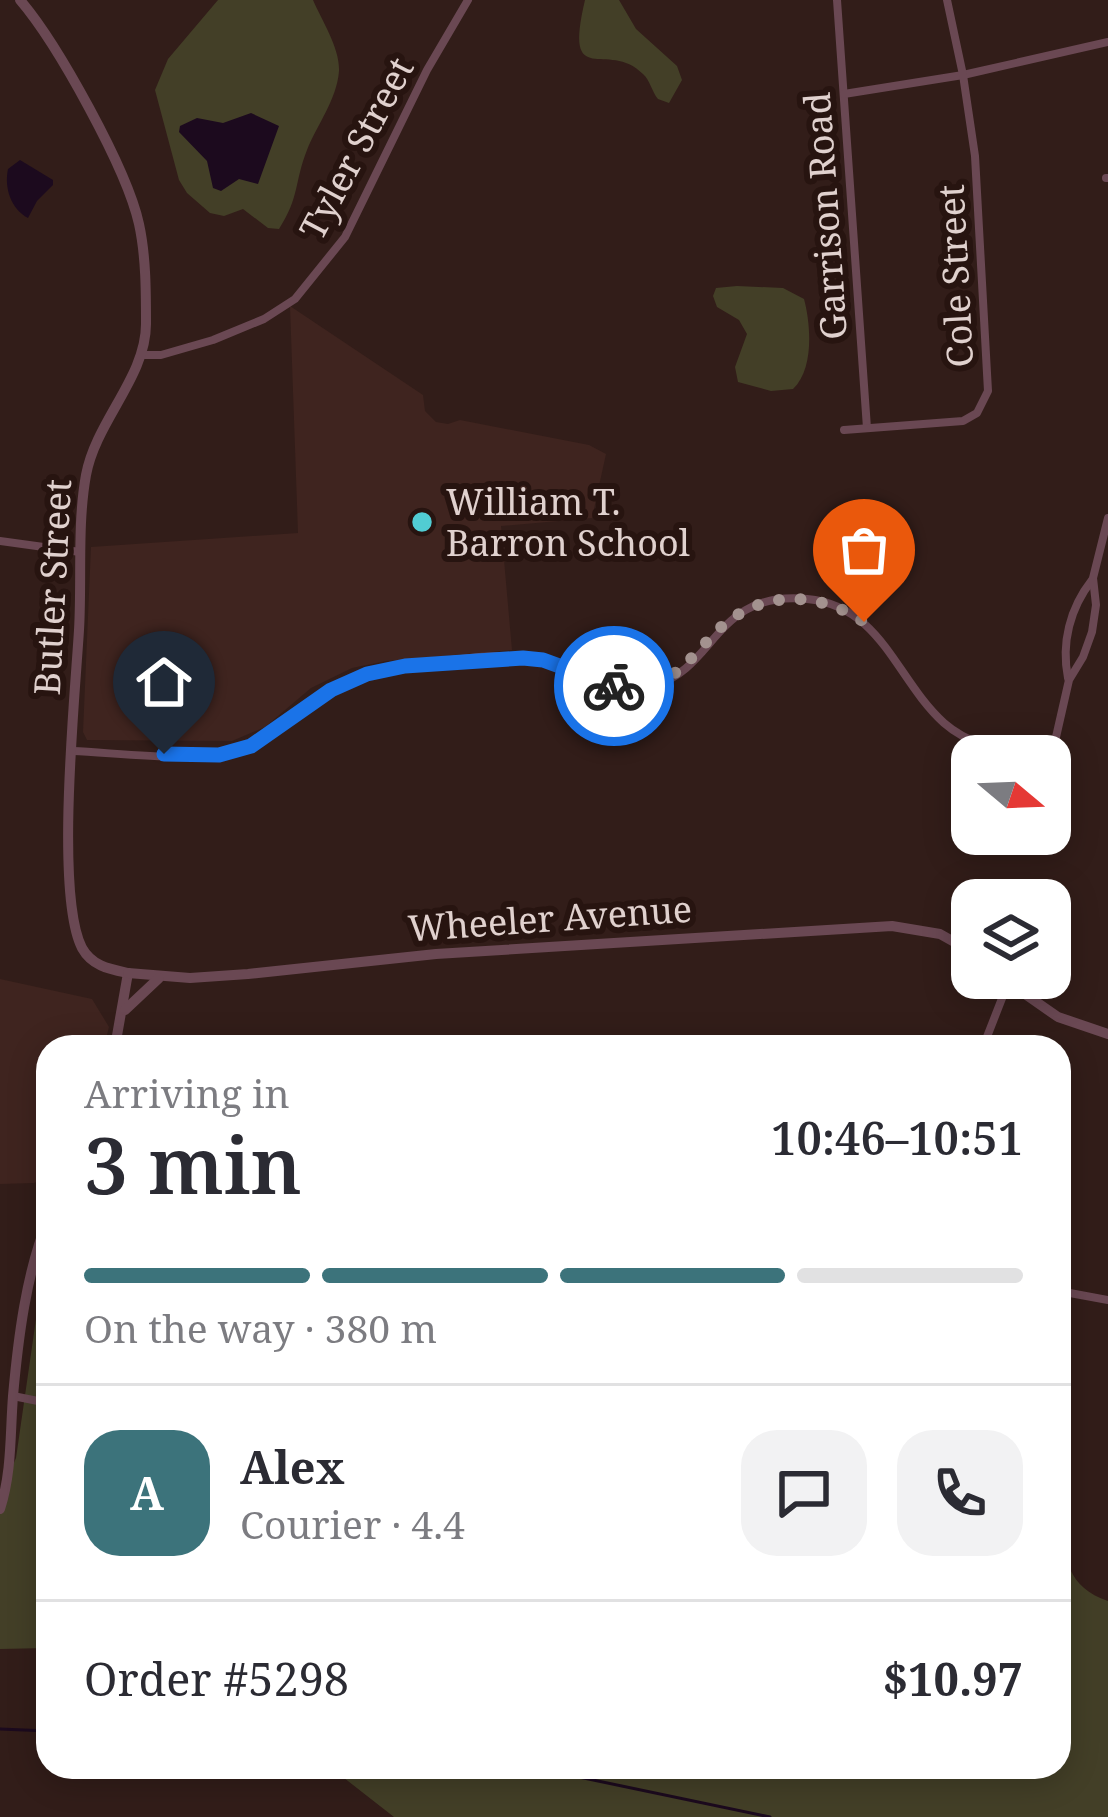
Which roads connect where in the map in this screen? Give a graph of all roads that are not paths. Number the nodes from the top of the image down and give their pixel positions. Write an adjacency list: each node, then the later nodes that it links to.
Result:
1 (20, 0): 8 (street, Butler Street)
2 (468, 0): 8 (street, Tyler Street)
3 (837, 0): 7 (street, Garrison Road)
4 (947, 0): 6 (street, Cole Street)
5 (1108, 42): 6 (street)
6 (963, 75): 7 (street); 9 (street, Cole Street)
7 (844, 94): 9 (street, Garrison Road)
8 (143, 355): 13 (street, Butler Street)
9 (867, 428): 10 (street, Cole Street)
10 (844, 430)
11 (1108, 518): 14 (street)
12 (0, 541): 13 (street)
13 (81, 553): 18 (street, Butler Street)
14 (1093, 578): 15 (street); 15 (street)
15 (1069, 680): 17 (street)
16 (963, 735): 18 (street)
17 (1056, 735)
18 (73, 752): 20 (street, Butler Street)
19 (951, 941): 21 (street, Wheeler Avenue)
20 (128, 973): 21 (street, Wheeler Avenue); 24 (street)
21 (160, 977): 24 (street)
22 (999, 999): 27 (street)
23 (1031, 999): 25 (street)
24 (121, 1018): 26 (street)
25 (1108, 1034)
26 (117, 1035)
27 (986, 1035)
28 (36, 1263): 31 (street)
29 (1071, 1293): 30 (street)
30 (1108, 1300)
31 (14, 1396): 32 (street); 33 (street)
32 (36, 1400)
33 (0, 1509)

